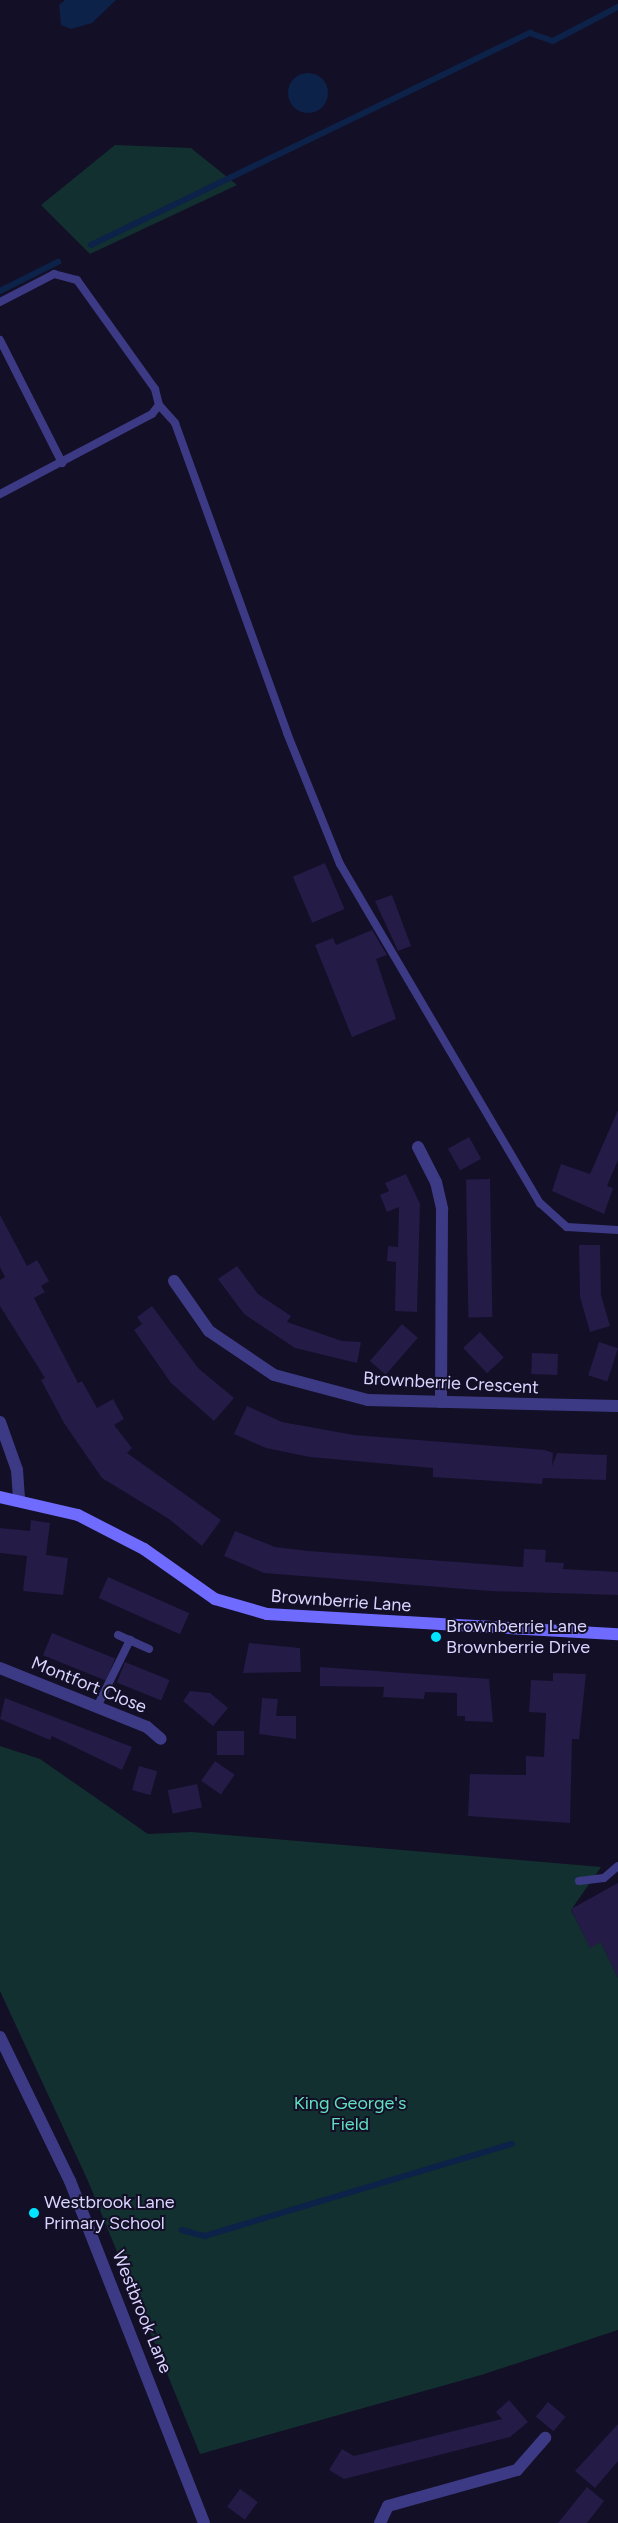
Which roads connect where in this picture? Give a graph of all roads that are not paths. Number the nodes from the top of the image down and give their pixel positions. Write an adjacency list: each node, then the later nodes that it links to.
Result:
1 (0, 302): 3 (lane)
2 (0, 340): 4 (lane)
3 (158, 405): 4 (lane); 7 (lane)
4 (62, 463): 5 (lane)
5 (0, 494)
6 (418, 1147): 9 (street)
7 (618, 1230)
8 (174, 1281): 9 (street, Brownberrie Crescent)
9 (440, 1402): 10 (street, Brownberrie Crescent)
10 (618, 1406)
11 (0, 1422): 13 (street)
12 (0, 1497): 13 (street, Brownberrie Lane)
13 (19, 1499): 14 (street, Brownberrie Lane)
14 (618, 1634)
15 (118, 1635): 16 (lane)
16 (130, 1640): 17 (lane); 19 (lane)
17 (149, 1649)
18 (0, 1668): 19 (street, Montfort Close)
19 (97, 1707): 20 (street, Montfort Close)
20 (161, 1739)
21 (618, 1866): 22 (lane)
22 (579, 1882)
23 (0, 2037): 25 (street, Westbrook Lane)
24 (544, 2438): 26 (street)
25 (204, 2523)
26 (380, 2523)

